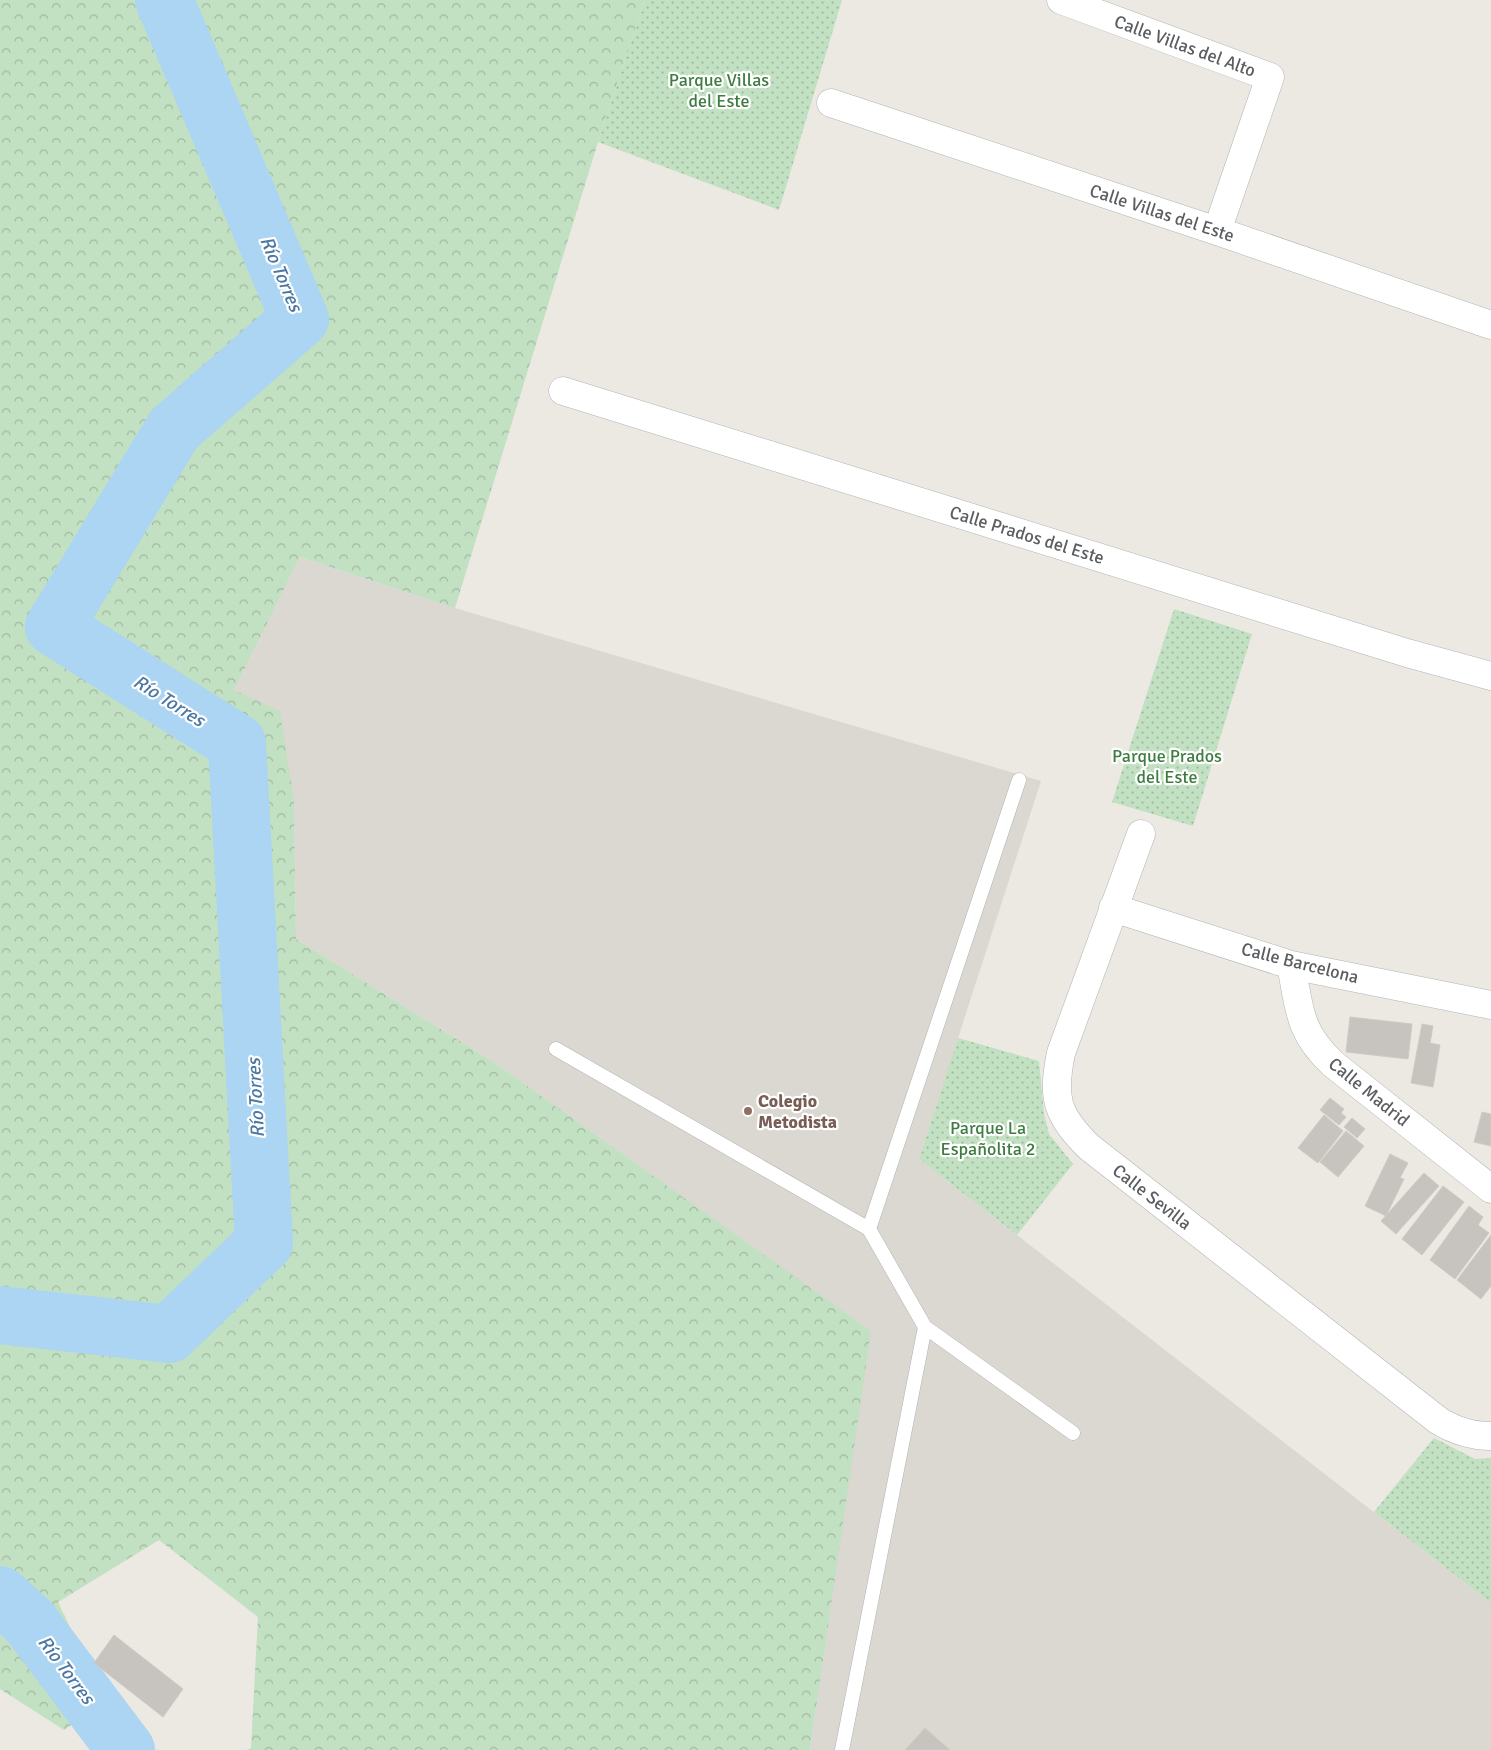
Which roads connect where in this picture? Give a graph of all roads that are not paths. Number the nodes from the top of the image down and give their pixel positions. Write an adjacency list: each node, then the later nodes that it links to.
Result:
1 (1060, 0): 3 (street, Calle Villas del Alto)
2 (831, 103): 3 (street, Calle Villas del Este)
3 (1217, 231): 4 (street, Calle Villas del Este)
4 (1491, 325)
5 (563, 391): 6 (street, Calle Prados del Este)
6 (1491, 676)
7 (1019, 780): 14 (lane)
8 (1141, 834): 9 (street, Calle Sevilla)
9 (1113, 908): 10 (street, Calle Barcelona); 17 (street, Calle Sevilla)
10 (1291, 965): 11 (street, Calle Barcelona); 13 (street, Calle Madrid)
11 (1491, 1005)
12 (556, 1048): 14 (lane)
13 (1491, 1189)
14 (869, 1229): 15 (lane)
15 (925, 1327): 16 (lane); 18 (lane)
16 (1073, 1433)
17 (1491, 1436)
18 (842, 1750)

